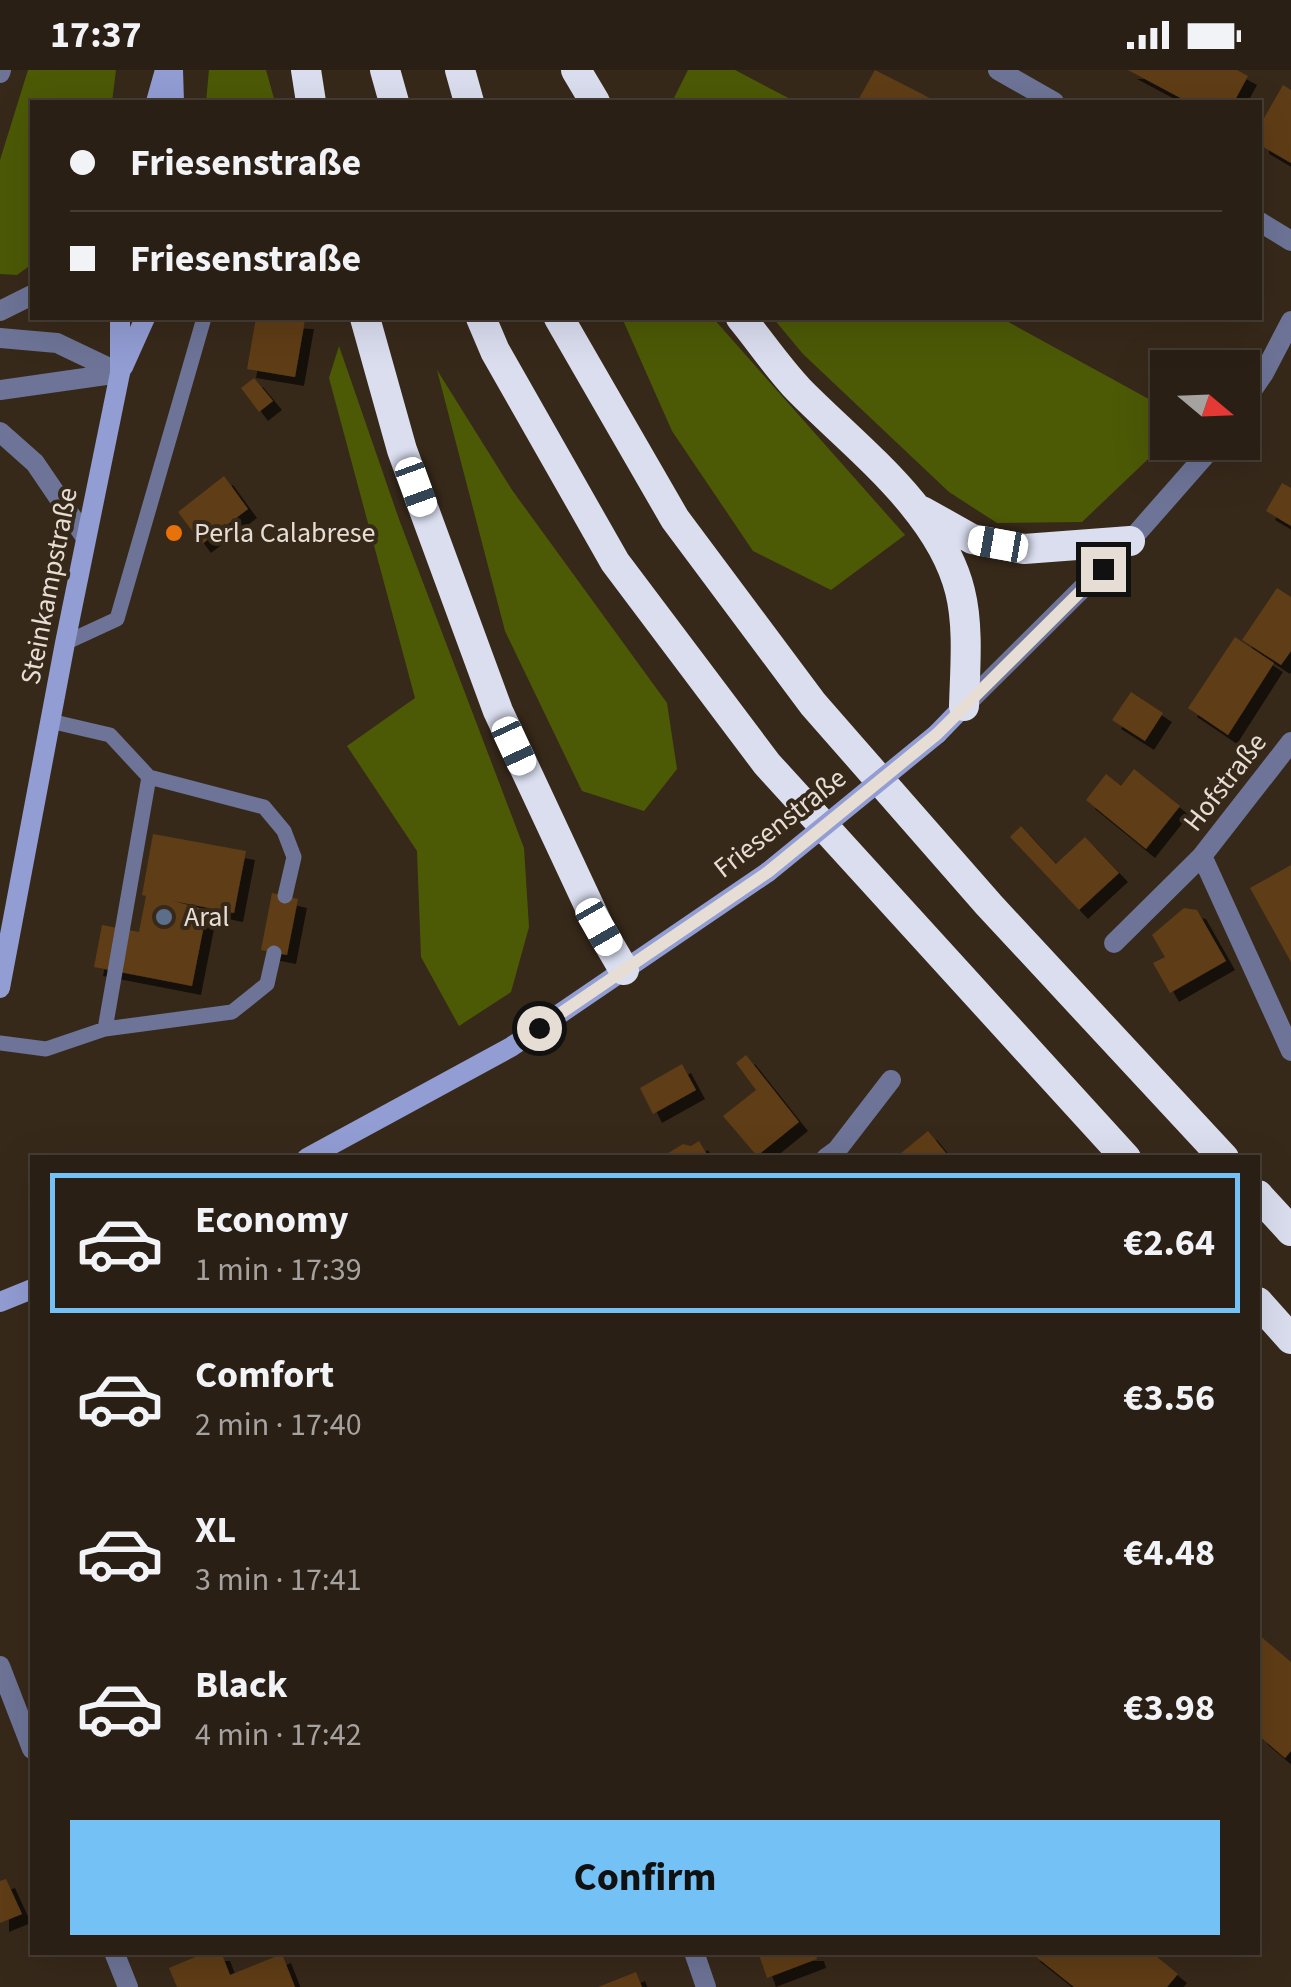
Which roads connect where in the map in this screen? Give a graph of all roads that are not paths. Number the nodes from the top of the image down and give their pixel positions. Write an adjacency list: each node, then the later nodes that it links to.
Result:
1 (165, 70): 8 (main road)
2 (173, 70): 9 (main road)
3 (306, 70): 10 (highway)
4 (385, 70): 11 (highway)
5 (460, 70): 12 (highway)
6 (576, 70): 13 (highway)
7 (998, 70): 14 (street)
8 (157, 100)
9 (174, 100)
10 (311, 100)
11 (393, 100)
12 (468, 100)
13 (594, 100)
14 (1050, 100)
15 (1262, 223): 16 (street)
16 (1291, 240)
17 (30, 297): 18 (street)
18 (0, 311)
19 (120, 320): 28 (main road, Steinkampstraße)
20 (144, 320): 28 (main road, Steinkampstraße)
21 (203, 320): 36 (lane)
22 (367, 320): 45 (highway)
23 (481, 320): 53 (highway)
24 (560, 320): 54 (highway)
25 (743, 320): 33 (highway)
26 (1291, 321): 29 (street)
27 (0, 338): 28 (street)
28 (120, 373): 30 (street); 34 (main road, Steinkampstraße)
29 (1260, 379)
30 (0, 390)
31 (0, 432): 34 (street)
32 (1200, 460): 35 (street, Friesenstraße)
33 (917, 509): 35 (highway); 37 (highway)
34 (86, 538): 36 (main road, Steinkampstraße)
35 (1130, 541): 37 (street, Friesenstraße)
36 (65, 642): 38 (main road, Steinkampstraße)
37 (964, 706): 45 (main road, Friesenstraße, bridge)
38 (50, 721): 40 (lane); 46 (main road, Steinkampstraße)
39 (1291, 742): 41 (street, Hofstraße)
40 (149, 777): 42 (lane); 47 (lane)
41 (1202, 856): 43 (street, Hofstraße); 49 (street, Hofstraße)
42 (285, 896)
43 (1114, 943)
44 (274, 953): 47 (lane)
45 (624, 970): 51 (main road, Friesenstraße)
46 (0, 988)
47 (105, 1029): 48 (lane)
48 (0, 1042)
49 (1291, 1051)
50 (891, 1080): 52 (street)
51 (313, 1155)
52 (830, 1155)
53 (1123, 1155)
54 (1221, 1155)
55 (1260, 1196): 56 (highway)
56 (1291, 1231)
57 (30, 1290): 58 (main road)
58 (0, 1302)
59 (1260, 1304): 60 (highway)
60 (1291, 1338)
61 (1, 1674): 62 (street)
62 (30, 1744)
63 (115, 1955): 65 (street)
64 (695, 1955): 66 (street)
65 (128, 1987)
66 (706, 1987)

